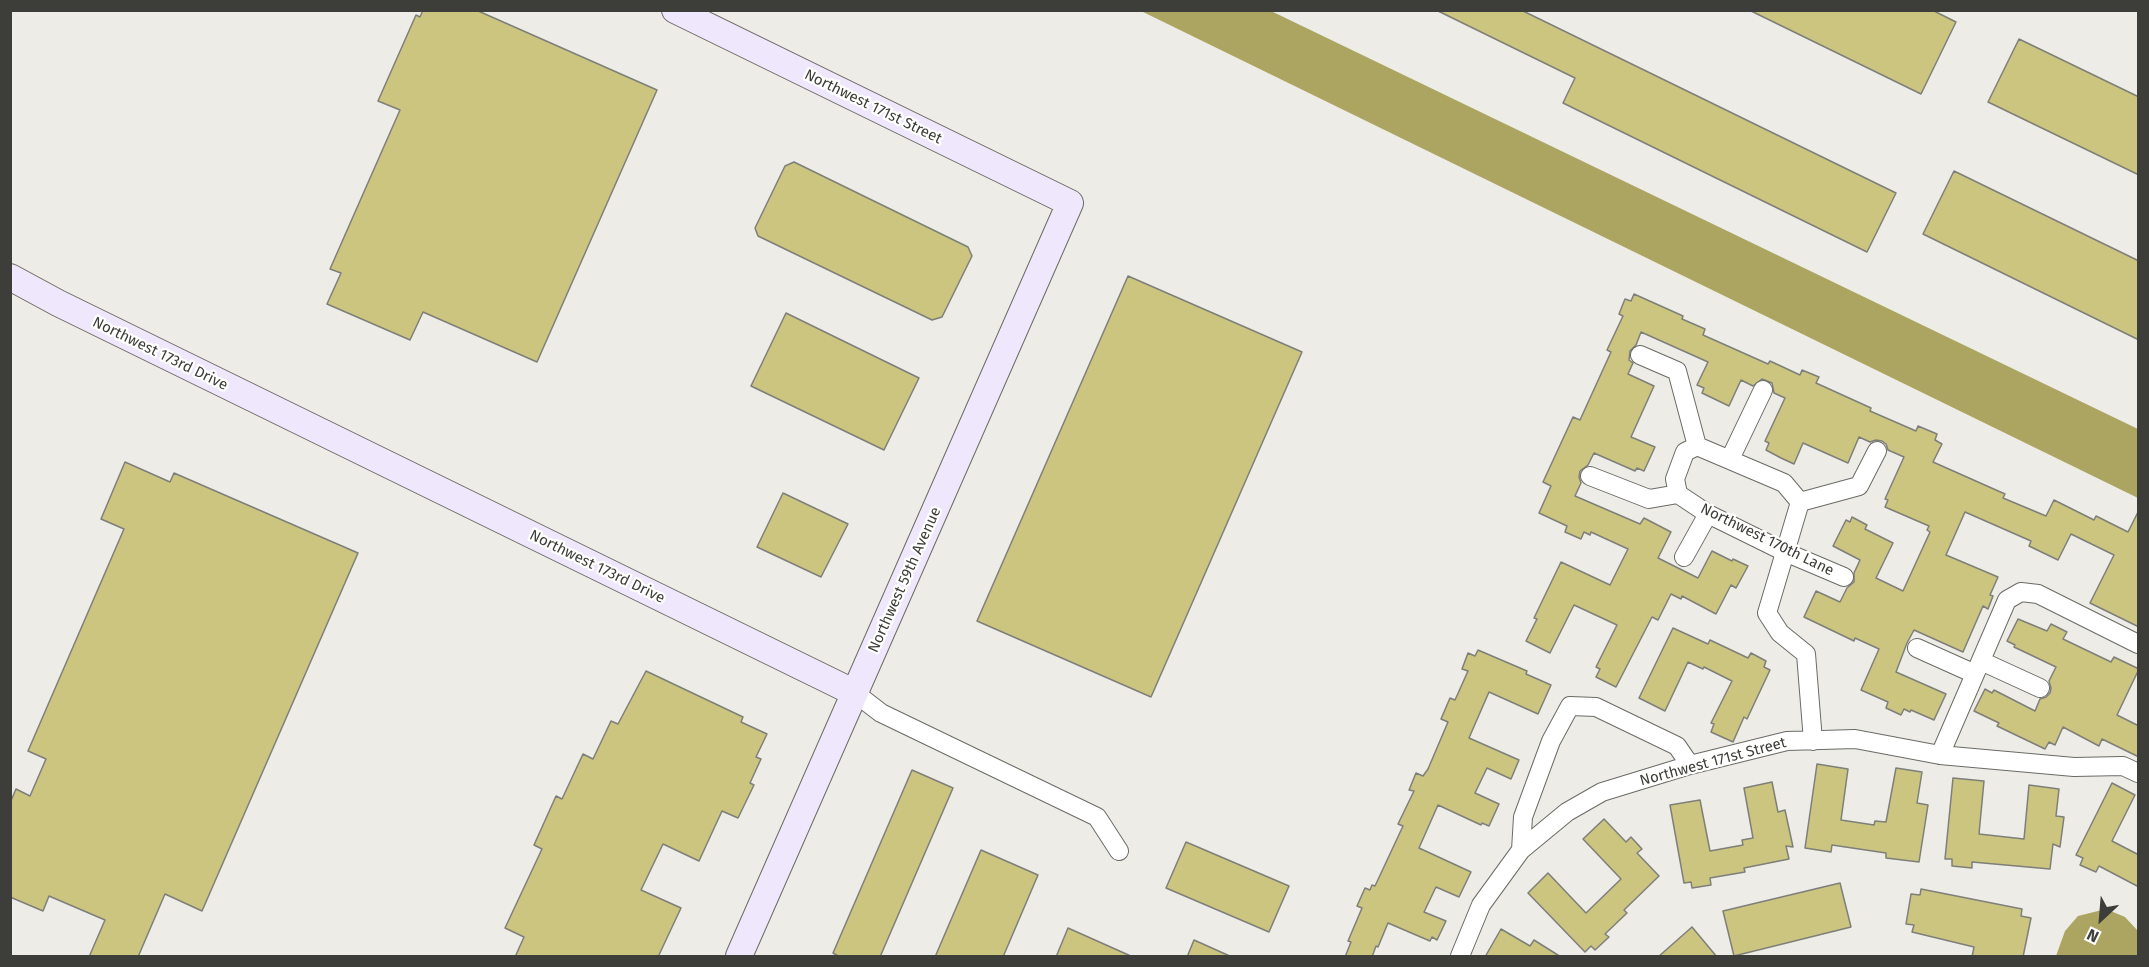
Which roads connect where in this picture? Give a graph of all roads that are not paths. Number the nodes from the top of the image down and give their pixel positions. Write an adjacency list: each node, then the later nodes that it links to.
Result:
1 (675, 10): 2 (street, Northwest 171st Street)
2 (1071, 203): 22 (street, Northwest 59th Avenue)
3 (10, 277): 5 (street, Northwest 173rd Drive)
4 (10, 286): 5 (street, Northwest 173rd Drive)
5 (58, 303): 22 (street, Northwest 173rd Drive)
6 (1640, 355): 8 (street)
7 (1763, 390): 10 (street)
8 (1697, 446): 10 (street); 12 (street)
9 (1878, 451): 13 (street)
10 (1730, 459): 13 (street)
11 (1590, 476): 12 (street)
12 (1678, 494): 14 (street, Northwest 170th Lane)
13 (1800, 502): 15 (street)
14 (1708, 514): 15 (street, Northwest 170th Lane); 16 (street)
15 (1785, 552): 17 (street, Northwest 170th Lane); 23 (street)
16 (1684, 557)
17 (1844, 576)
18 (2139, 644): 20 (street)
19 (1917, 648): 20 (street)
20 (1978, 667): 21 (street); 24 (street)
21 (2040, 688)
22 (855, 693): 28 (street, Northwest 173rd Drive); 29 (street, Northwest 59th Avenue)
23 (1813, 741): 24 (street, Northwest 171st Street); 25 (street, Northwest 171st Street)
24 (1940, 755): 26 (street, Northwest 171st Street)
25 (1690, 765): 27 (street, Northwest 171st Street); 27 (street)
26 (2139, 773)
27 (1521, 850): 30 (street, Northwest 171st Street)
28 (1119, 851)
29 (739, 957)
30 (1460, 957)

